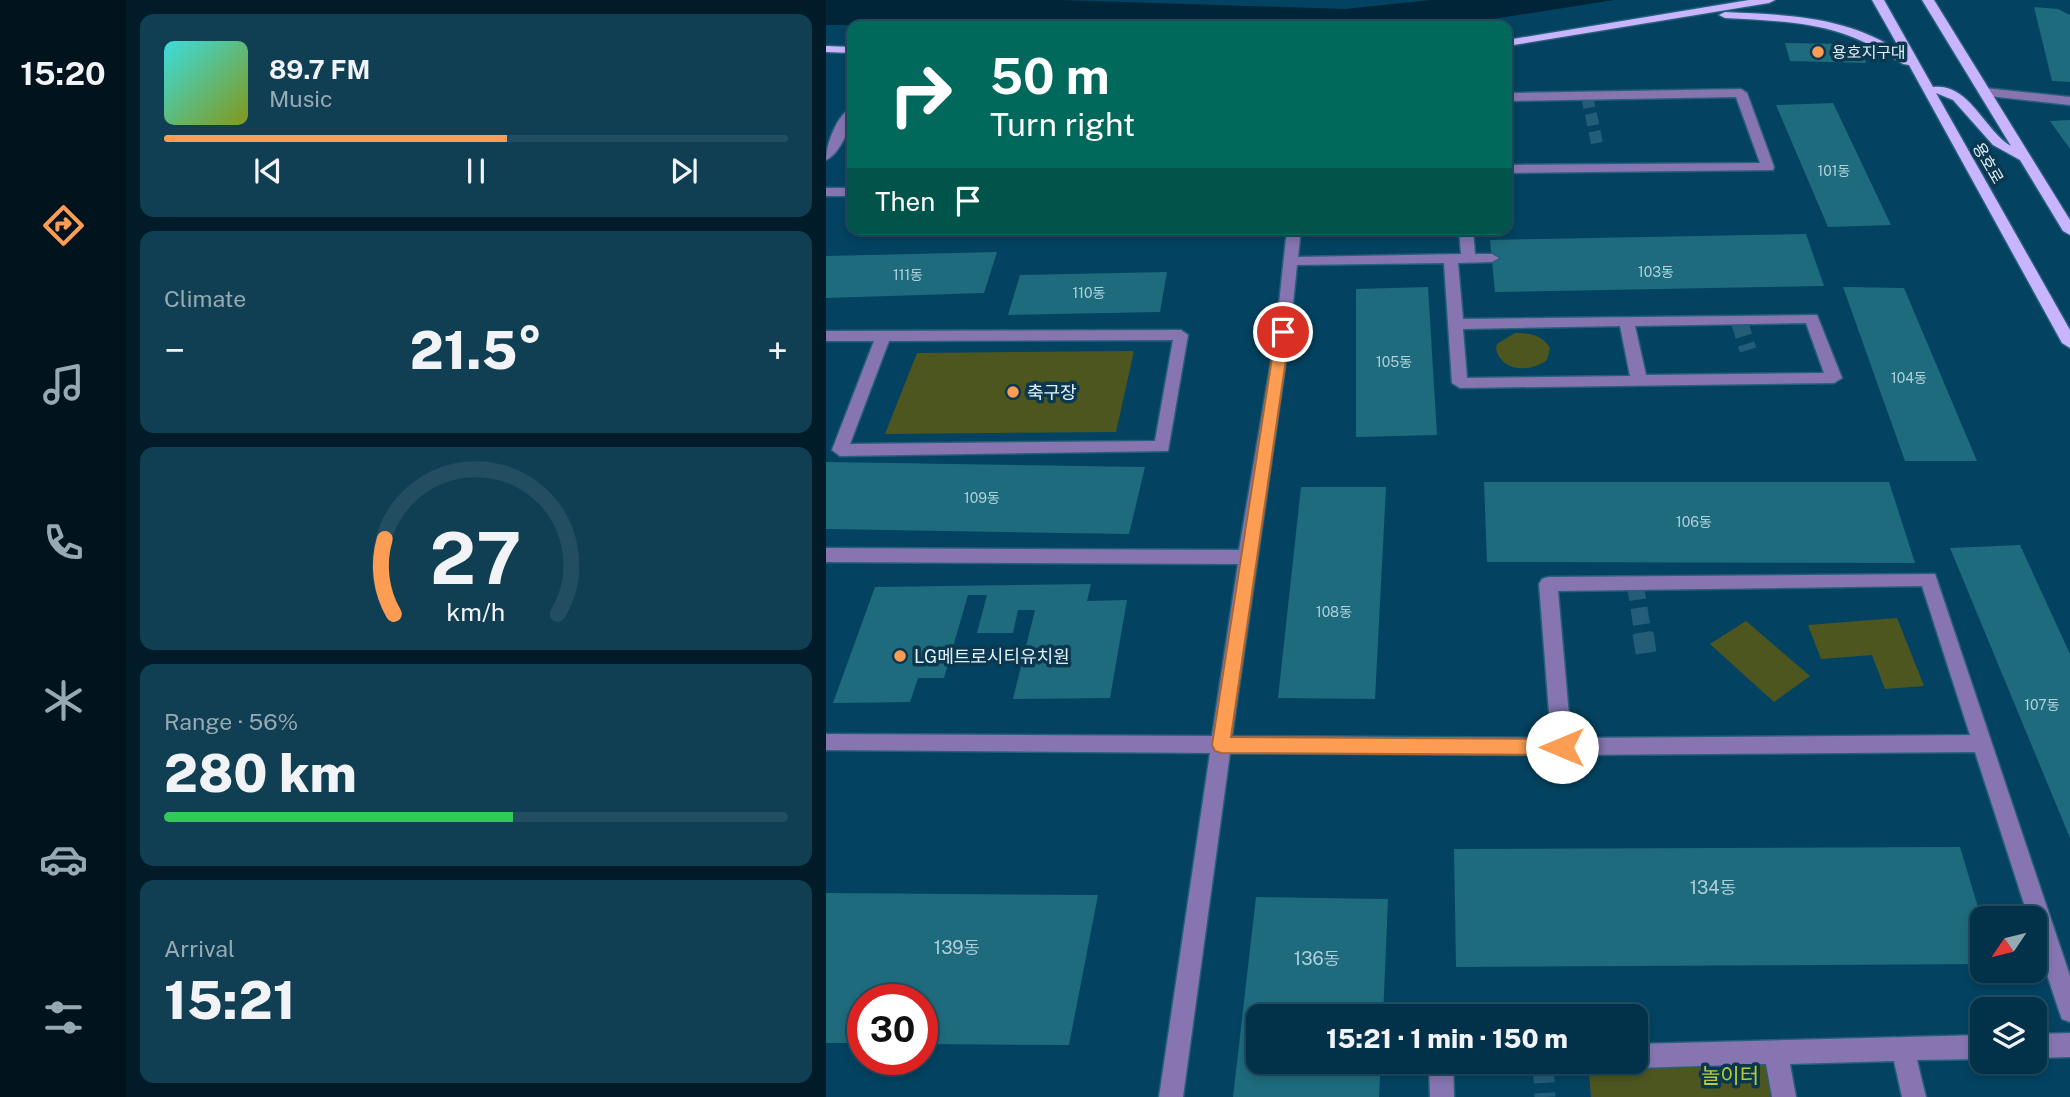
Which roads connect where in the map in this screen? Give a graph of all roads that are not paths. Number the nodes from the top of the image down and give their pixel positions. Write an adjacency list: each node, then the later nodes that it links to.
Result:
1 (1769, 0): 4 (main road)
2 (1878, 0): 8 (main road, 용호로)
3 (1928, 0): 10 (main road, 용호로)
4 (1694, 13): 5 (main road); 8 (main road)
5 (1512, 42)
6 (826, 49): 7 (main road)
7 (847, 50)
8 (1913, 66): 9 (main road, 용호로)
9 (1927, 91): 15 (main road); 30 (main road, 용호로)
10 (1984, 92): 12 (street); 15 (main road, 용호로)
11 (1512, 97): 16 (street)
12 (2070, 101)
13 (847, 120): 14 (street)
14 (826, 156)
15 (2026, 159): 19 (main road, 용호로)
16 (1512, 169)
17 (826, 192): 18 (street)
18 (847, 192)
19 (2070, 231)
20 (1293, 235): 25 (street)
21 (1466, 235): 23 (street)
22 (1492, 258): 23 (street)
23 (1468, 259): 24 (street)
24 (1451, 260): 25 (street); 27 (street)
25 (1289, 261): 33 (street)
26 (1627, 322): 27 (street); 31 (street); 31 (street)
27 (1455, 324): 31 (street)
28 (826, 336): 29 (street)
29 (883, 336): 29 (street)
30 (2070, 343)
31 (1639, 381)
32 (826, 555): 33 (street)
33 (1248, 556): 36 (street)
34 (826, 743): 36 (street)
35 (1983, 743): 37 (street); 37 (street); 38 (street)
36 (1221, 745): 37 (street); 46 (street)
37 (1562, 747)
38 (2070, 1011)
39 (2070, 1045): 40 (street)
40 (2047, 1046)
41 (1970, 1047): 42 (street)
42 (1903, 1049): 43 (street); 49 (street)
43 (1776, 1053): 44 (street); 48 (street)
44 (1648, 1056)
45 (1441, 1074): 47 (street)
46 (1171, 1097)
47 (1442, 1097)
48 (1784, 1097)
49 (1914, 1097)

